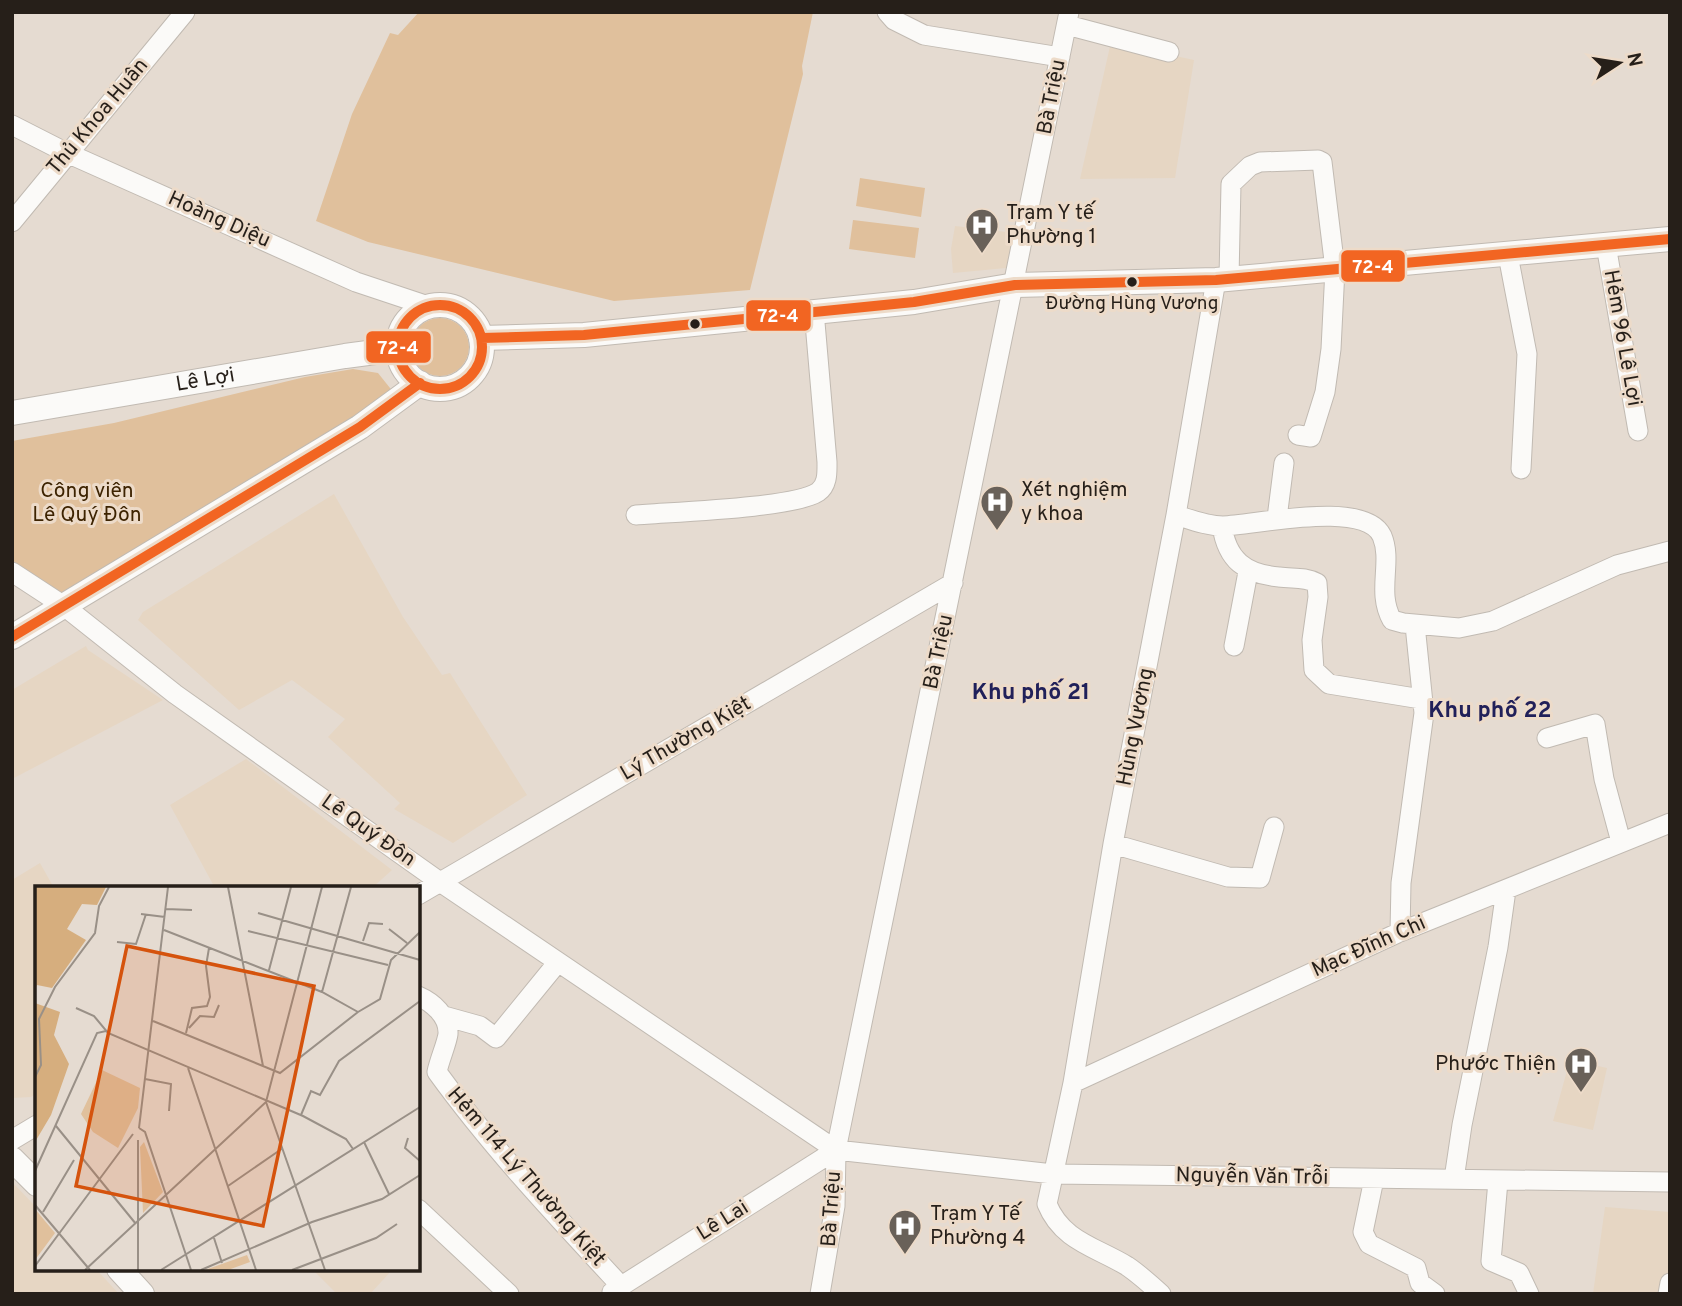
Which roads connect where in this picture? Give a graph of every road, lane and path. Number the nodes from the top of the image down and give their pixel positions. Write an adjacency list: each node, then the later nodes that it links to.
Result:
1 (185, 12): 7 (street, Thủ Khoa Huân)
2 (887, 12): 5 (street)
3 (1068, 19): 4 (street); 5 (street, Bà Triệu)
4 (1169, 52)
5 (1060, 57): 14 (street, Bà Triệu)
6 (12, 125): 7 (street, Hoàng Diệu)
7 (67, 153): 8 (street, Thủ Khoa Huân); 15 (street, Hoàng Diệu)
8 (12, 222)
9 (1670, 239): 10 (main road)
10 (1606, 245): 11 (main road); 21 (street, Hẻm 96 Lê Lợi)
11 (1508, 254): 12 (main road); 24 (street)
12 (1335, 269): 13 (main road); 13 (street, Hùng Vương); 22 (street)
13 (1222, 279): 14 (main road); 26 (street, Hùng Vương)
14 (1015, 285): 16 (main road); 32 (street, Bà Triệu)
15 (428, 306): 17 (main road); 18 (main road)
16 (814, 311): 17 (main road); 25 (street)
17 (481, 338): 19 (main road)
18 (398, 349): 19 (main road); 20 (main road, Lê Lợi)
19 (420, 383): 33 (main road)
20 (12, 413)
21 (1638, 431)
22 (1298, 435)
23 (1284, 463): 27 (street)
24 (1521, 469)
25 (636, 515)
26 (1176, 515): 28 (street); 42 (street, Hùng Vương)
27 (1277, 518): 28 (street); 34 (street)
28 (1222, 526): 31 (street)
29 (1670, 551): 34 (street)
30 (12, 572): 33 (street, Lê Quý Đôn)
31 (1248, 572): 36 (street); 37 (street)
32 (953, 583): 43 (street, Lý Thường Kiệt); 53 (street, Bà Triệu)
33 (64, 606): 35 (main road); 43 (street, Lê Quý Đôn)
34 (1415, 625): 37 (street)
35 (12, 637)
36 (1234, 646)
37 (1421, 699): 46 (street)
38 (1547, 737): 41 (street)
39 (1670, 823): 41 (street, Mạc Đĩnh Chi)
40 (1274, 827): 42 (street)
41 (1621, 842): 44 (street, Mạc Đĩnh Chi)
42 (1113, 844): 50 (street, Hùng Vương)
43 (440, 882): 45 (street, Lý Thường Kiệt); 47 (street, Lê Quý Đôn)
44 (1506, 890): 46 (street, Mạc Đĩnh Chi); 57 (street)
45 (420, 894)
46 (1400, 932): 50 (street, Mạc Đĩnh Chi)
47 (558, 962): 49 (street); 53 (street, Lê Quý Đôn)
48 (420, 997): 49 (street)
49 (443, 1016): 64 (street, Hẻm 114 Lý Thường Kiệt)
50 (1073, 1083): 55 (street, Hùng Vương)
51 (35, 1126): 52 (street)
52 (12, 1140)
53 (836, 1150): 55 (street, Nguyễn Văn Trỗi); 64 (street, Lê Lai); 67 (street, Bà Triệu)
54 (12, 1159): 59 (main road)
55 (1053, 1174): 56 (street, Nguyễn Văn Trỗi); 68 (street, Hùng Vương)
56 (1374, 1178): 57 (street, Nguyễn Văn Trỗi); 69 (street)
57 (1454, 1179): 58 (street, Nguyễn Văn Trỗi)
58 (1498, 1181): 60 (street, Nguyễn Văn Trỗi); 70 (street)
59 (35, 1182)
60 (1670, 1182)
61 (420, 1211): 66 (street)
62 (120, 1271): 65 (main road)
63 (1670, 1283): 71 (street)
64 (616, 1290)
65 (142, 1294)
66 (509, 1294)
67 (820, 1294)
68 (1161, 1294)
69 (1435, 1294)
70 (1529, 1294)
71 (1668, 1294)

